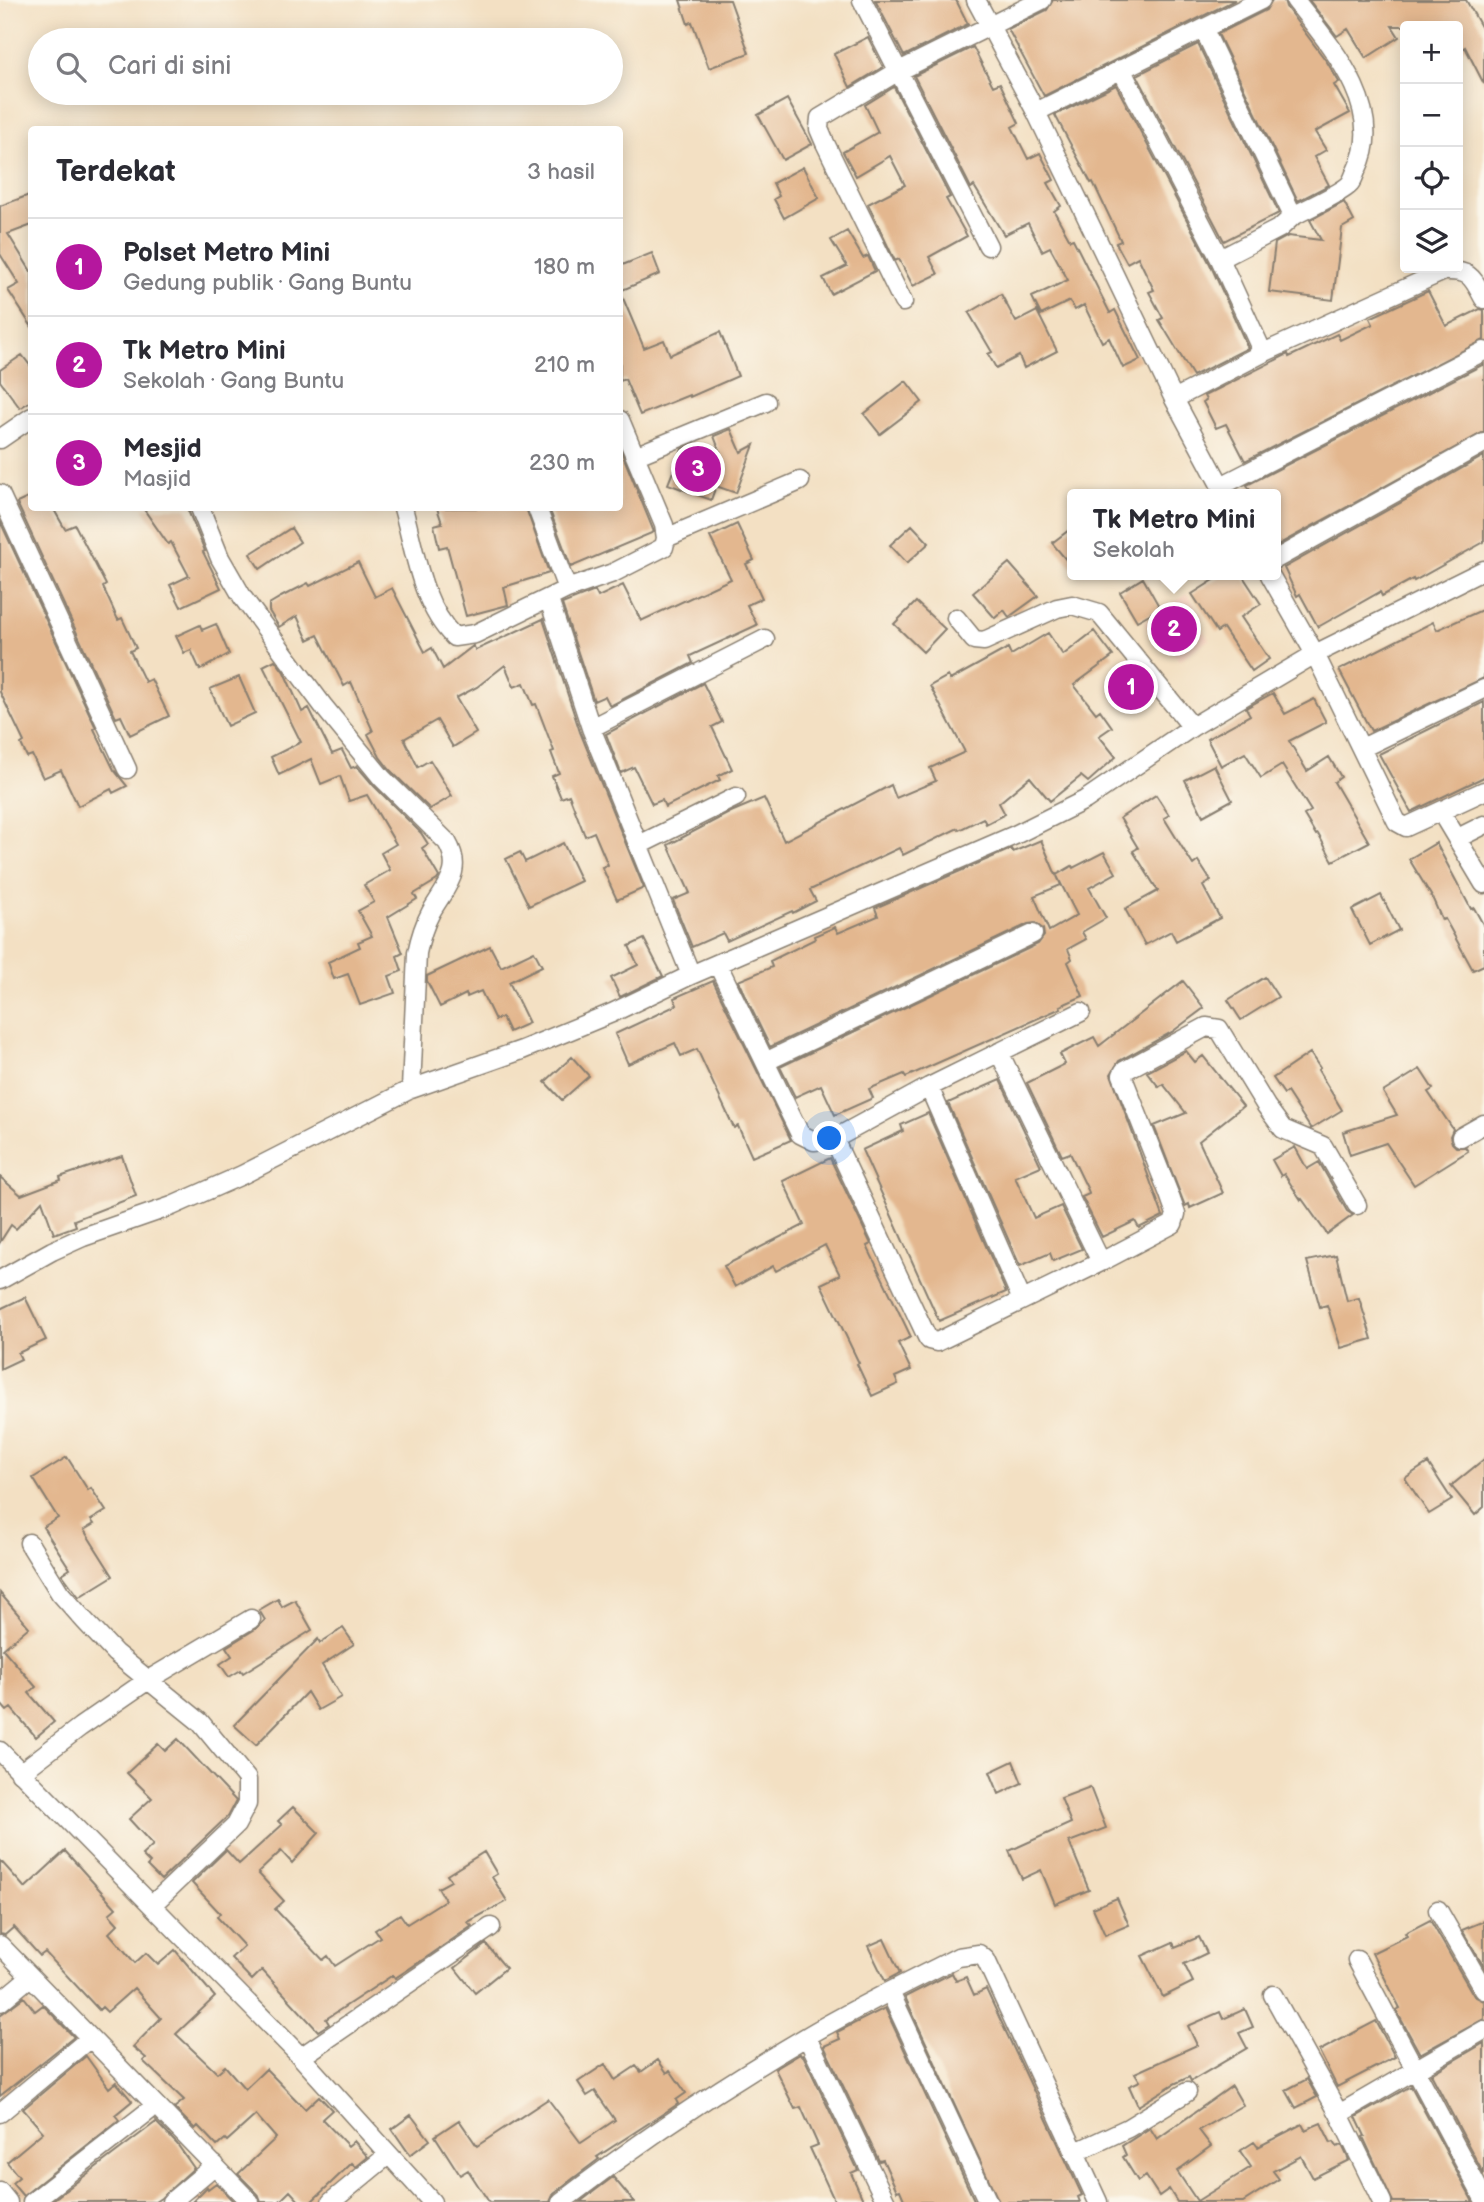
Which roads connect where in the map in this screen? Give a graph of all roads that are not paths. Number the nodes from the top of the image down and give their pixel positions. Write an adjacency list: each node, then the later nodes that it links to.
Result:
1 (862, 0): 9 (street)
2 (976, 0): 6 (street)
3 (1042, 0): 6 (street)
4 (1261, 0): 7 (street)
5 (1295, 0): 11 (street)
6 (989, 26): 9 (street); 10 (street)
7 (1203, 30): 8 (street); 11 (street)
8 (1121, 69): 10 (street); 13 (street)
9 (897, 72): 12 (street); 15 (street)
10 (1036, 112): 18 (street)
11 (1293, 216): 13 (street)
12 (988, 247)
13 (1220, 259): 17 (street)
14 (1484, 299): 17 (street)
15 (903, 302)
16 (1484, 351): 27 (street)
17 (1263, 354): 18 (street)
18 (1174, 399): 26 (street)
19 (766, 402): 24 (street)
20 (28, 420): 22 (street)
21 (623, 427): 24 (street)
22 (0, 439)
23 (1484, 443): 34 (street)
24 (635, 456): 33 (street)
25 (800, 481): 33 (street)
26 (1222, 489)
27 (1225, 489)
28 (0, 494): 32 (street)
29 (201, 511): 61 (street)
30 (403, 511): 38 (street)
31 (538, 511): 37 (street)
32 (5, 517): 46 (street)
33 (666, 538): 37 (street)
34 (1281, 556)
35 (1484, 570): 41 (street)
36 (1273, 580): 41 (street)
37 (567, 589): 38 (street)
38 (549, 600): 44 (street)
39 (956, 618): 43 (street)
40 (765, 639): 44 (street)
41 (1315, 654): 43 (street); 45 (street)
42 (1484, 689): 45 (street)
43 (1192, 727): 55 (street)
44 (591, 728): 52 (street)
45 (1362, 748): 49 (street)
46 (127, 769)
47 (1484, 791): 49 (street)
48 (736, 797): 52 (street)
49 (1441, 813): 51 (street)
50 (1484, 825): 51 (street)
51 (1458, 838): 53 (street)
52 (639, 845): 56 (street)
53 (1484, 884)
54 (1032, 934): 59 (street)
55 (718, 965): 56 (street); 59 (street)
56 (691, 975): 61 (street)
57 (1081, 1012): 58 (street)
58 (999, 1052): 60 (street); 66 (street)
59 (765, 1062): 64 (street)
60 (929, 1087): 64 (street); 68 (street)
61 (411, 1089): 67 (street)
62 (1484, 1124): 63 (street)
63 (1461, 1138)
64 (834, 1139): 68 (street)
65 (1357, 1205): 66 (street)
66 (1101, 1262): 68 (street)
67 (0, 1280)
68 (1022, 1300)
69 (29, 1543): 71 (street)
70 (251, 1619): 71 (street)
71 (148, 1680): 73 (street); 74 (street)
72 (0, 1751): 73 (street)
73 (20, 1773): 74 (street)
74 (152, 1905): 87 (street)
75 (1438, 1910): 80 (street)
76 (491, 1927): 87 (street)
77 (0, 1945): 79 (street)
78 (1357, 1960): 88 (street)
79 (30, 1977): 83 (street); 86 (street)
80 (1484, 1990)
81 (890, 1992): 85 (street); 93 (street); 106 (street)
82 (1273, 1994): 92 (street)
83 (0, 2002)
84 (1484, 2030): 88 (street)
85 (807, 2037): 104 (street); 105 (street)
86 (90, 2038): 90 (street); 91 (street)
87 (301, 2057): 94 (street)
88 (1416, 2071): 92 (street); 97 (street)
89 (1187, 2092): 93 (street)
90 (155, 2106): 95 (street); 99 (street)
91 (0, 2113)
92 (1339, 2113): 108 (street)
93 (1074, 2153): 107 (street)
94 (388, 2155): 102 (street); 103 (street)
95 (215, 2165): 100 (street); 101 (street)
96 (0, 2192): 98 (street)
97 (1484, 2199)
98 (8, 2202)
99 (32, 2202)
100 (171, 2202)
101 (250, 2202)
102 (331, 2202)
103 (432, 2202)
104 (561, 2202)
105 (886, 2202)
106 (988, 2202)
107 (1098, 2202)
108 (1382, 2202)

